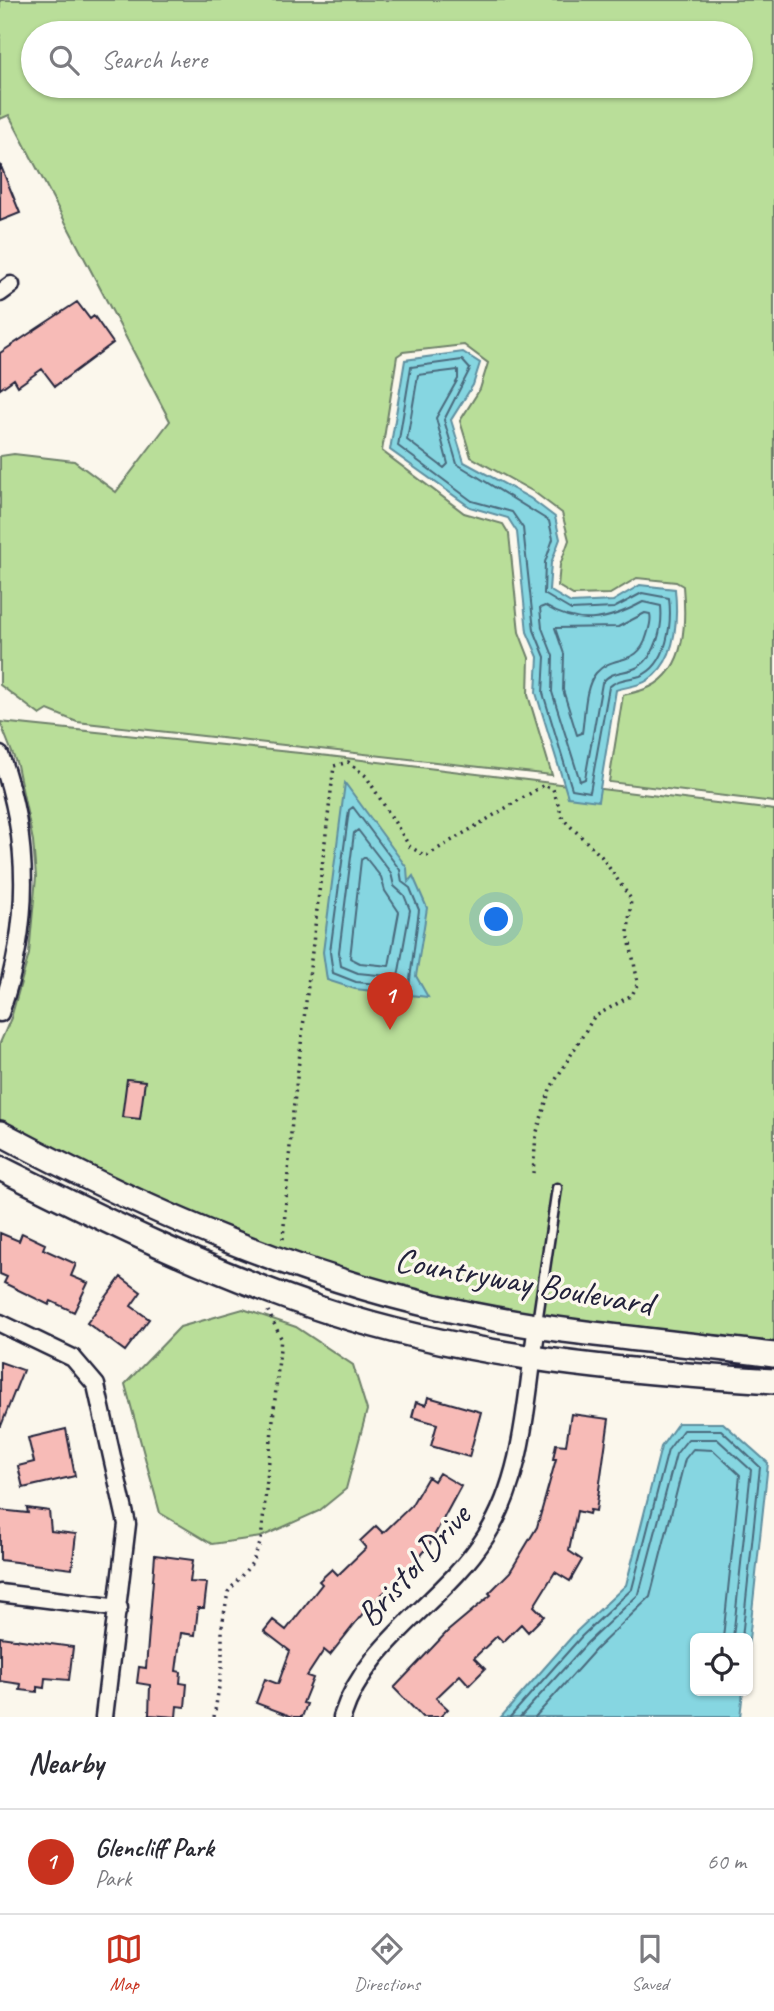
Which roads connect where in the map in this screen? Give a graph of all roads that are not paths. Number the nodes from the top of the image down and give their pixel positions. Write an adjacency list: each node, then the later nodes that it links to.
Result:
1 (0, 755): 2 (street)
2 (0, 1013)
3 (0, 1133): 7 (street, Countryway Boulevard)
4 (0, 1143): 7 (street)
5 (0, 1168): 11 (street, Countryway Boulevard)
6 (557, 1188): 9 (lane)
7 (129, 1199): 9 (street, Countryway Boulevard)
8 (0, 1323): 14 (street)
9 (537, 1326): 10 (street, Countryway Boulevard); 11 (street, Bristol Drive)
10 (774, 1355)
11 (532, 1359): 12 (street, Countryway Boulevard); 16 (street, Bristol Drive)
12 (774, 1381)
13 (0, 1593): 14 (street)
14 (119, 1608): 15 (street)
15 (104, 1717)
16 (341, 1717)

